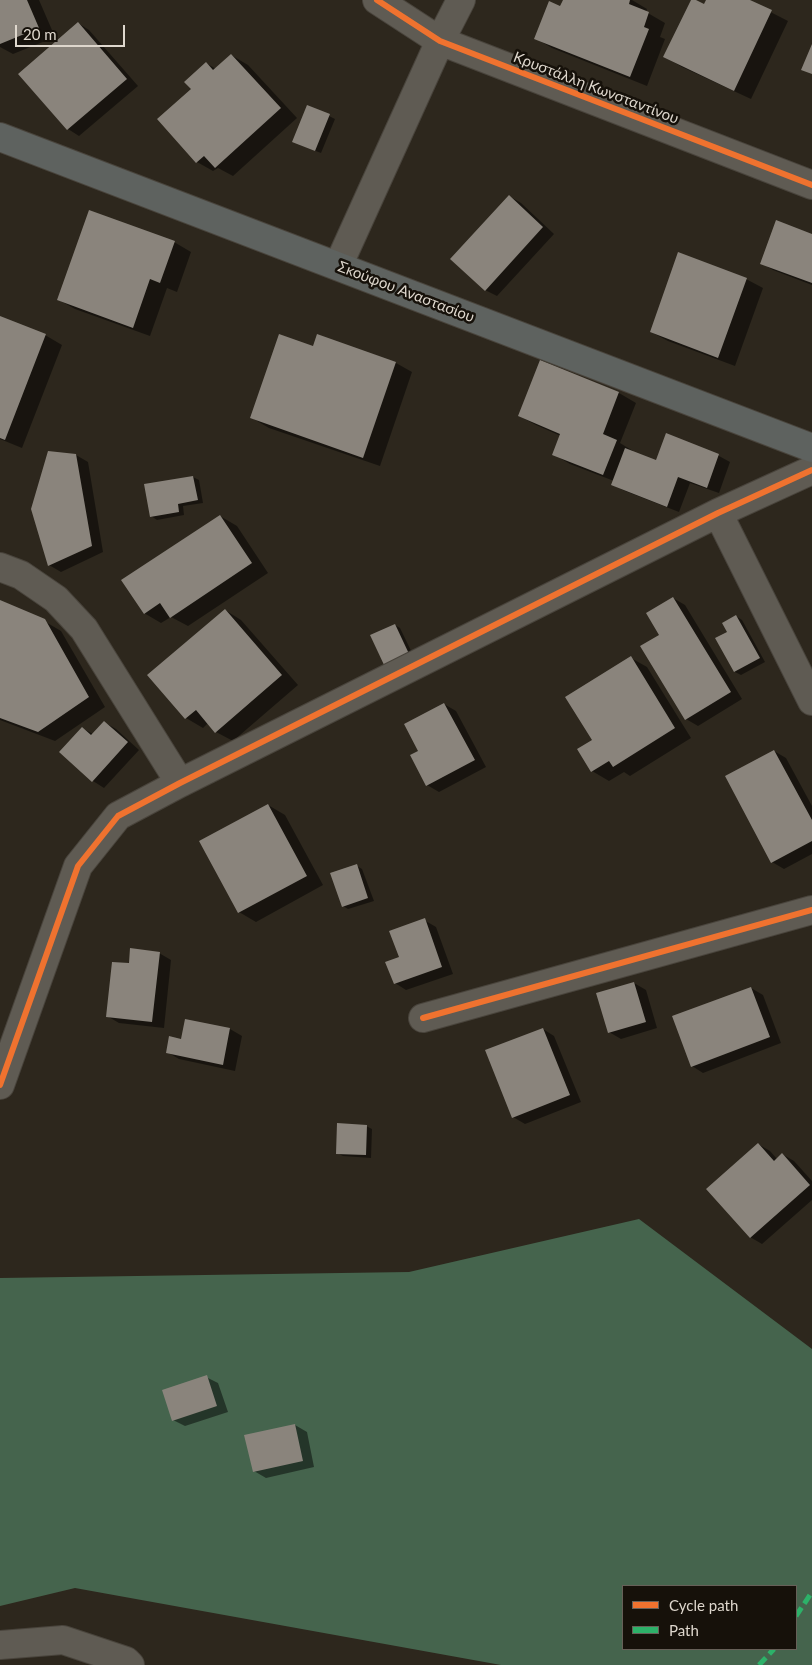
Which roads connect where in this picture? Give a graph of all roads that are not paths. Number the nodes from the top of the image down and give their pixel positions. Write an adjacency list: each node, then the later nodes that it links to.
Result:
1 (378, 0): 3 (street, Κρυστάλλη Κωνσταντίνου)
2 (461, 0): 3 (street)
3 (440, 41): 5 (street, Κρυστάλλη Κωνσταντίνου); 6 (street)
4 (0, 137): 6 (main road, Σκούφου Αναστασίου)
5 (812, 185)
6 (338, 266): 7 (main road, Σκούφου Αναστασίου)
7 (812, 448)
8 (812, 470): 9 (street)
9 (718, 513): 11 (street); 12 (street)
10 (0, 567): 12 (street)
11 (812, 701)
12 (180, 783): 15 (street)
13 (812, 910): 14 (street)
14 (423, 1018)
15 (0, 1085)
16 (0, 1645): 17 (street)
17 (130, 1665)

